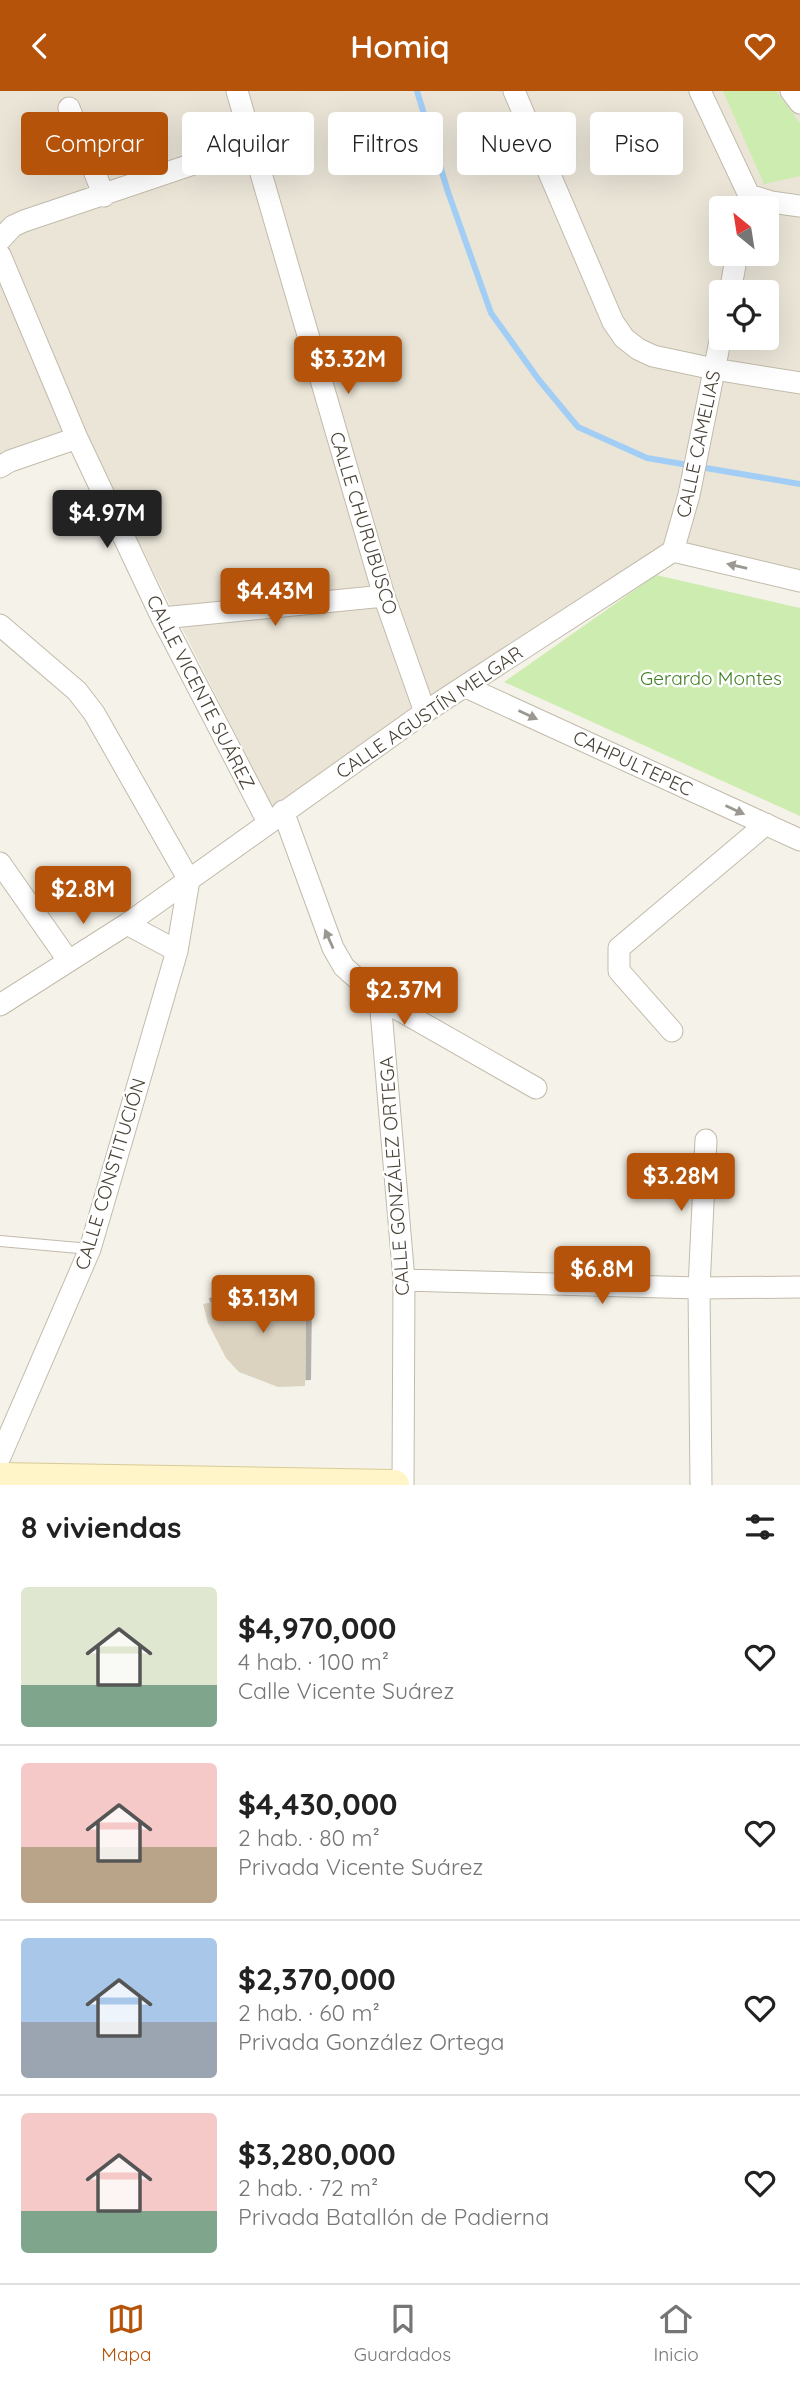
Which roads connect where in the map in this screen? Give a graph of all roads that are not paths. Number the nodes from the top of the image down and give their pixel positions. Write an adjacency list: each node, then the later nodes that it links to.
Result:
1 (237, 91): 7 (street, CALLE CHURUBUSCO)
2 (514, 91): 17 (street)
3 (700, 91): 11 (street)
4 (791, 91): 5 (street)
5 (800, 103)
6 (69, 108): 10 (street)
7 (243, 112)
8 (182, 169): 10 (street)
9 (262, 175): 23 (street, CALLE CHURUBUSCO)
10 (104, 196): 14 (street)
11 (745, 196)
12 (779, 203): 13 (street)
13 (800, 206)
14 (0, 240)
15 (0, 255): 19 (street, CALLE VICENTE SUÁREZ)
16 (718, 350): 17 (street, CALLE CAMELIAS)
17 (715, 369): 18 (street); 21 (street, CALLE CAMELIAS)
18 (800, 383)
19 (77, 438): 20 (street); 24 (street, CALLE VICENTE SUÁREZ)
20 (0, 467)
21 (673, 551): 22 (street, one-way to 21); 26 (street, CALLE AGUSTÍN MELGAR)
22 (800, 581)
23 (384, 596): 24 (street); 27 (street, CALLE CHURUBUSCO)
24 (162, 618): 28 (street, CALLE VICENTE SUÁREZ)
25 (0, 625): 32 (street)
26 (466, 687): 27 (street, CALLE AGUSTÍN MELGAR); 29 (street, CAHPULTEPEC, one-way to 29)
27 (425, 712): 28 (street, CALLE AGUSTÍN MELGAR)
28 (276, 816): 32 (street, CALLE AGUSTÍN MELGAR); 36 (street, one-way to 28)
29 (766, 824): 30 (street, CAHPULTEPEC); 38 (street)
30 (800, 840)
31 (0, 863): 35 (street)
32 (189, 880): 33 (street, CALLE AGUSTÍN MELGAR); 34 (street, CALLE CONSTITUCIÓN)
33 (127, 924): 34 (street); 35 (street, CALLE AGUSTÍN MELGAR)
34 (177, 951): 42 (street, CALLE CONSTITUCIÓN)
35 (68, 960): 37 (street, CALLE AGUSTÍN MELGAR)
36 (380, 999): 39 (street); 43 (street, CALLE GONZÁLEZ ORTEGA)
37 (0, 1005)
38 (672, 1031)
39 (537, 1088)
40 (706, 1140): 45 (street)
41 (0, 1241): 42 (lane)
42 (90, 1248): 46 (street, CALLE CONSTITUCIÓN)
43 (404, 1280): 45 (street); 49 (street, CALLE GONZÁLEZ ORTEGA)
44 (800, 1287): 45 (street)
45 (699, 1288): 50 (street)
46 (0, 1457)
47 (0, 1478): 48 (main road)
48 (394, 1485)
49 (403, 1485)
50 (701, 1485)

